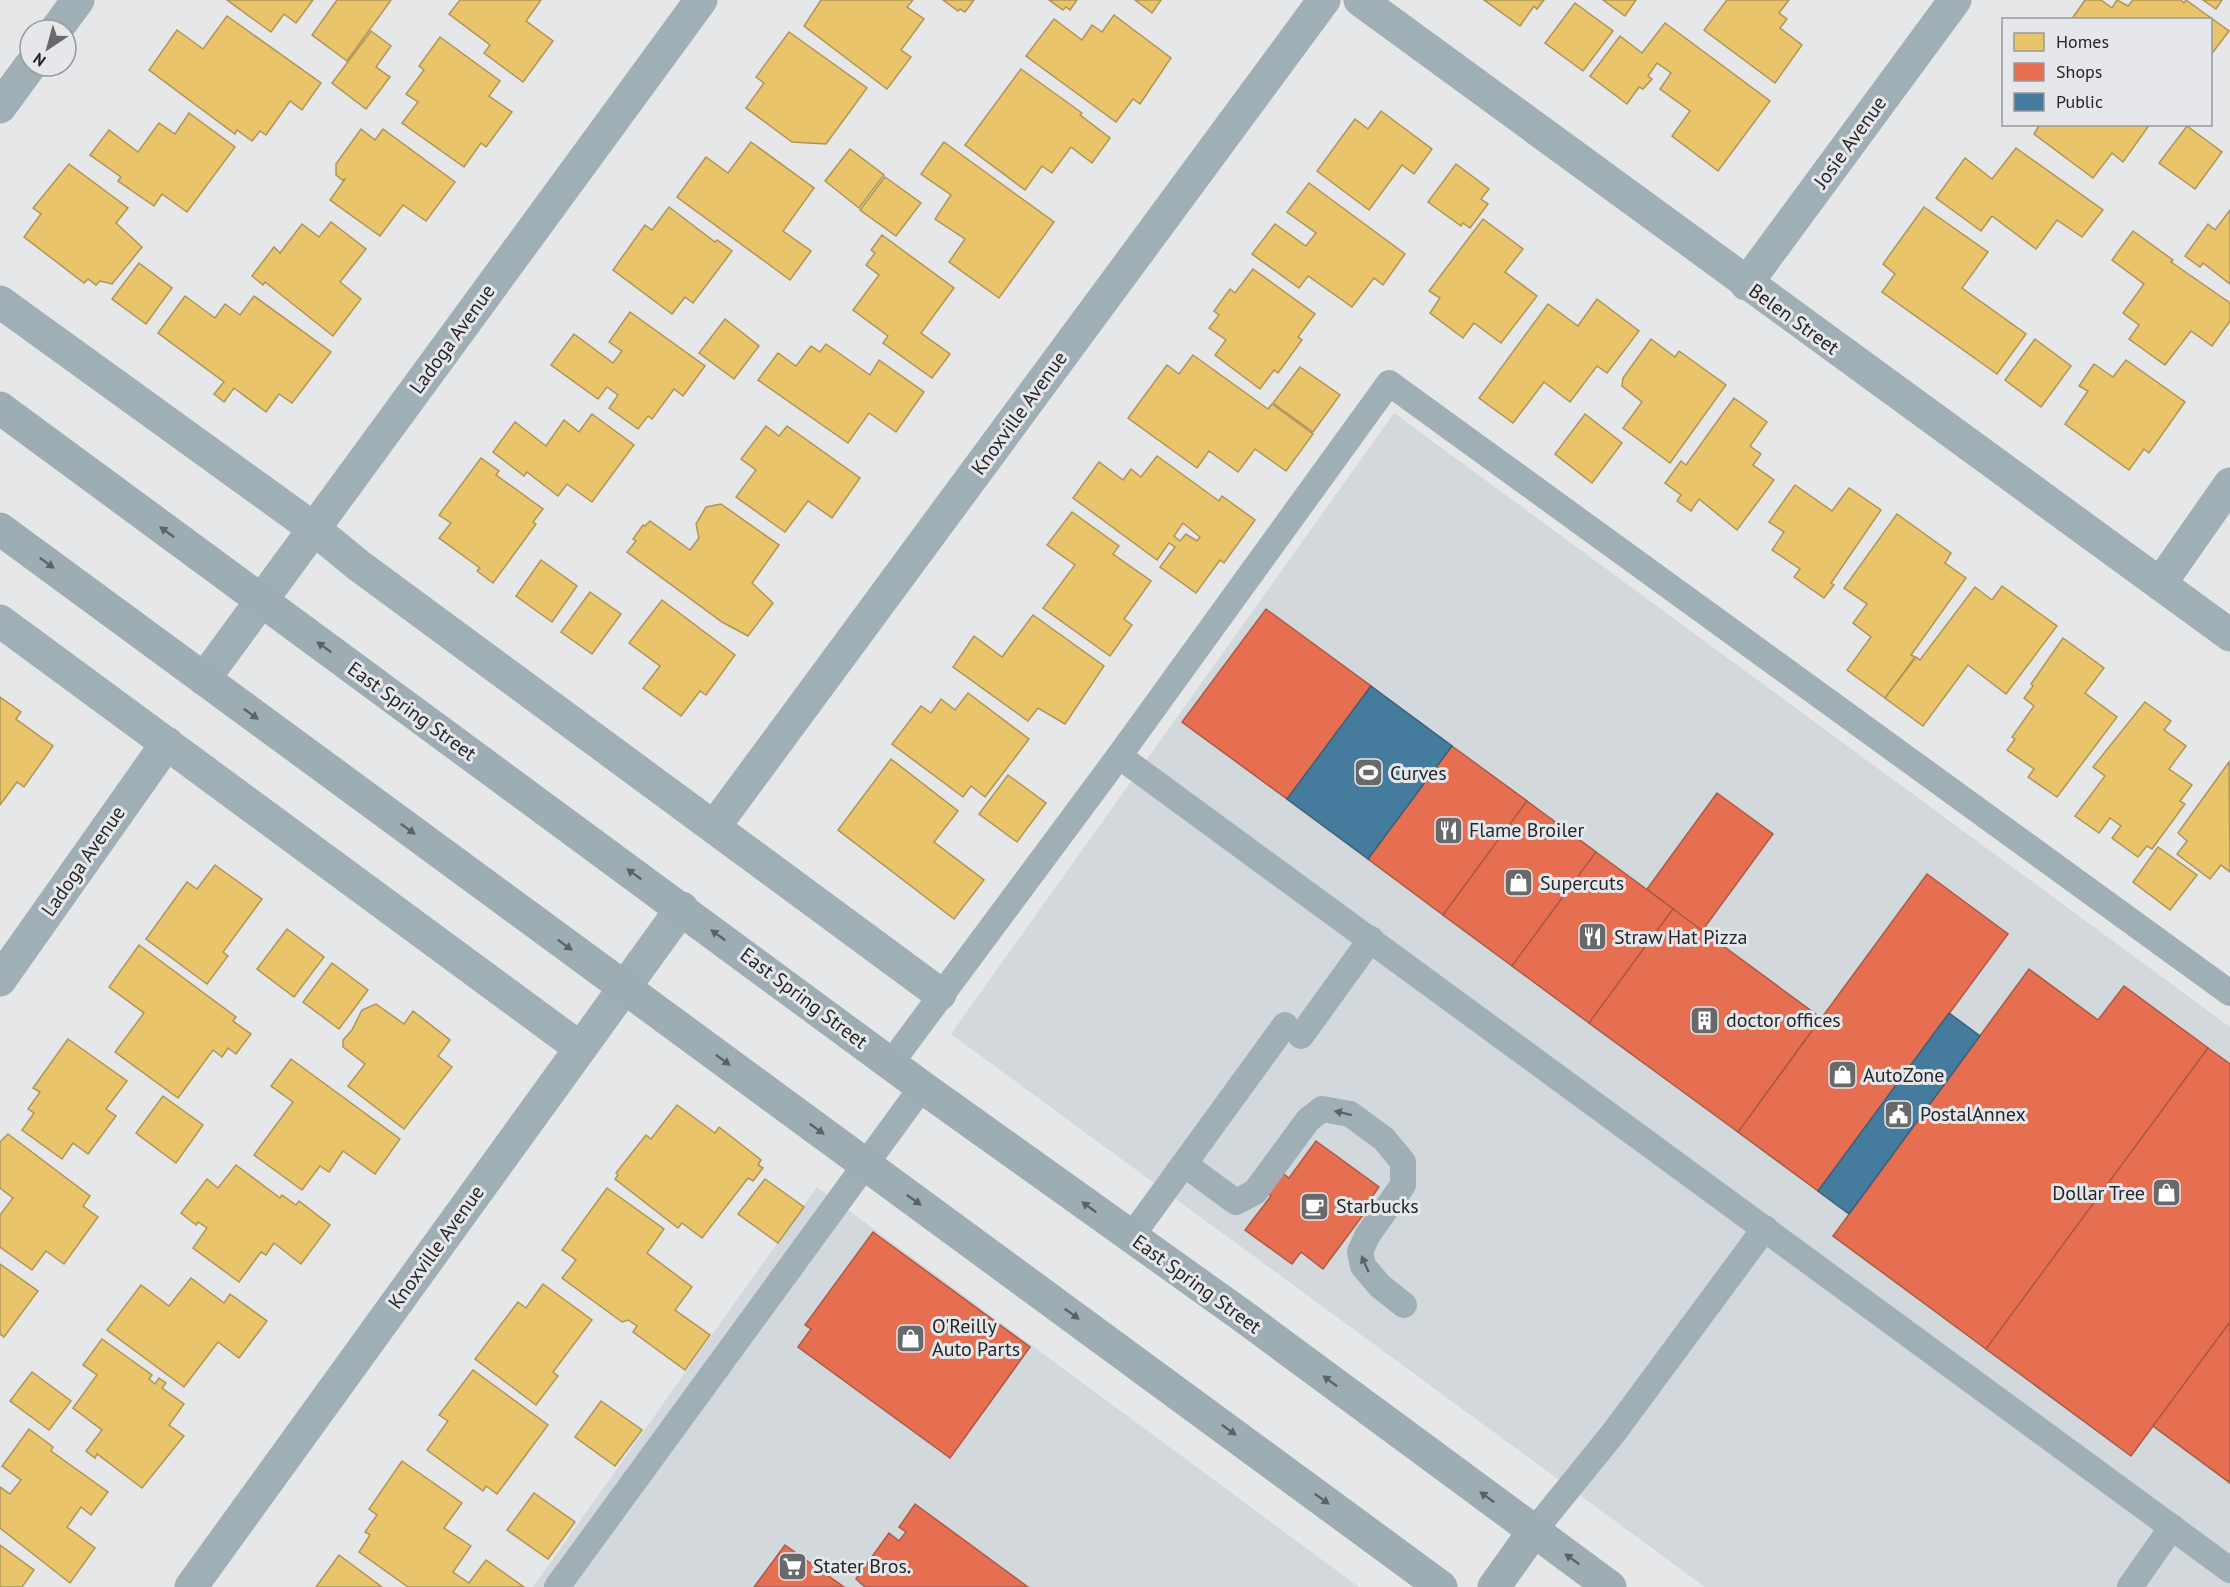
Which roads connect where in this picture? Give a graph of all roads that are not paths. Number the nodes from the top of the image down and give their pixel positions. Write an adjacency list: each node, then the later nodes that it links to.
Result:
1 (78, 0): 6 (street)
2 (701, 0): 13 (street, Ladoga Avenue)
3 (1324, 0): 22 (street, Knoxville Avenue)
4 (1360, 0): 9 (street, Belen Street)
5 (1955, 0): 9 (street, Josie Avenue)
6 (65, 18)
7 (21, 78): 8 (street)
8 (0, 106)
9 (1746, 284): 15 (street, Belen Street)
10 (0, 302): 13 (street)
11 (0, 408): 16 (main road, East Spring Street, one-way to 11)
12 (2230, 484): 15 (street)
13 (313, 528): 16 (street, Ladoga Avenue); 22 (street)
14 (0, 529): 19 (main road, one-way to 19)
15 (2160, 584): 18 (street, Belen Street)
16 (260, 600): 19 (street, Ladoga Avenue); 23 (main road, East Spring Street, one-way to 16)
17 (0, 621): 20 (street)
18 (2230, 635)
19 (204, 679): 26 (main road, one-way to 26)
20 (167, 743): 25 (street, Ladoga Avenue); 29 (street)
21 (1119, 756): 24 (lane); 27 (lane); 28 (lane)
22 (714, 827): 28 (street)
23 (682, 908): 26 (street, Knoxville Avenue); 30 (main road, East Spring Street, one-way to 23)
24 (1371, 939): 32 (lane); 34 (lane)
25 (0, 980)
26 (623, 988): 29 (street, Knoxville Avenue); 33 (main road, one-way to 33)
27 (2230, 993)
28 (940, 994): 30 (lane)
29 (580, 1048): 40 (street, Knoxville Avenue)
30 (891, 1063): 31 (main road, East Spring Street)
31 (922, 1087): 33 (lane); 35 (main road, East Spring Street, one-way to 31)
32 (1184, 1164): 35 (lane); 36 (lane, one-way to 32)
33 (867, 1165): 41 (lane); 42 (main road, one-way to 42)
34 (1765, 1227): 37 (lane); 38 (lane)
35 (1131, 1237): 38 (main road, East Spring Street, one-way to 35)
36 (1404, 1305)
37 (2172, 1527): 39 (lane); 45 (lane)
38 (1534, 1531): 43 (main road); 44 (main road, East Spring Street, one-way to 38)
39 (2230, 1570)
40 (191, 1587)
41 (557, 1587)
42 (1442, 1587)
43 (1494, 1587)
44 (1610, 1587)
45 (2130, 1587)

